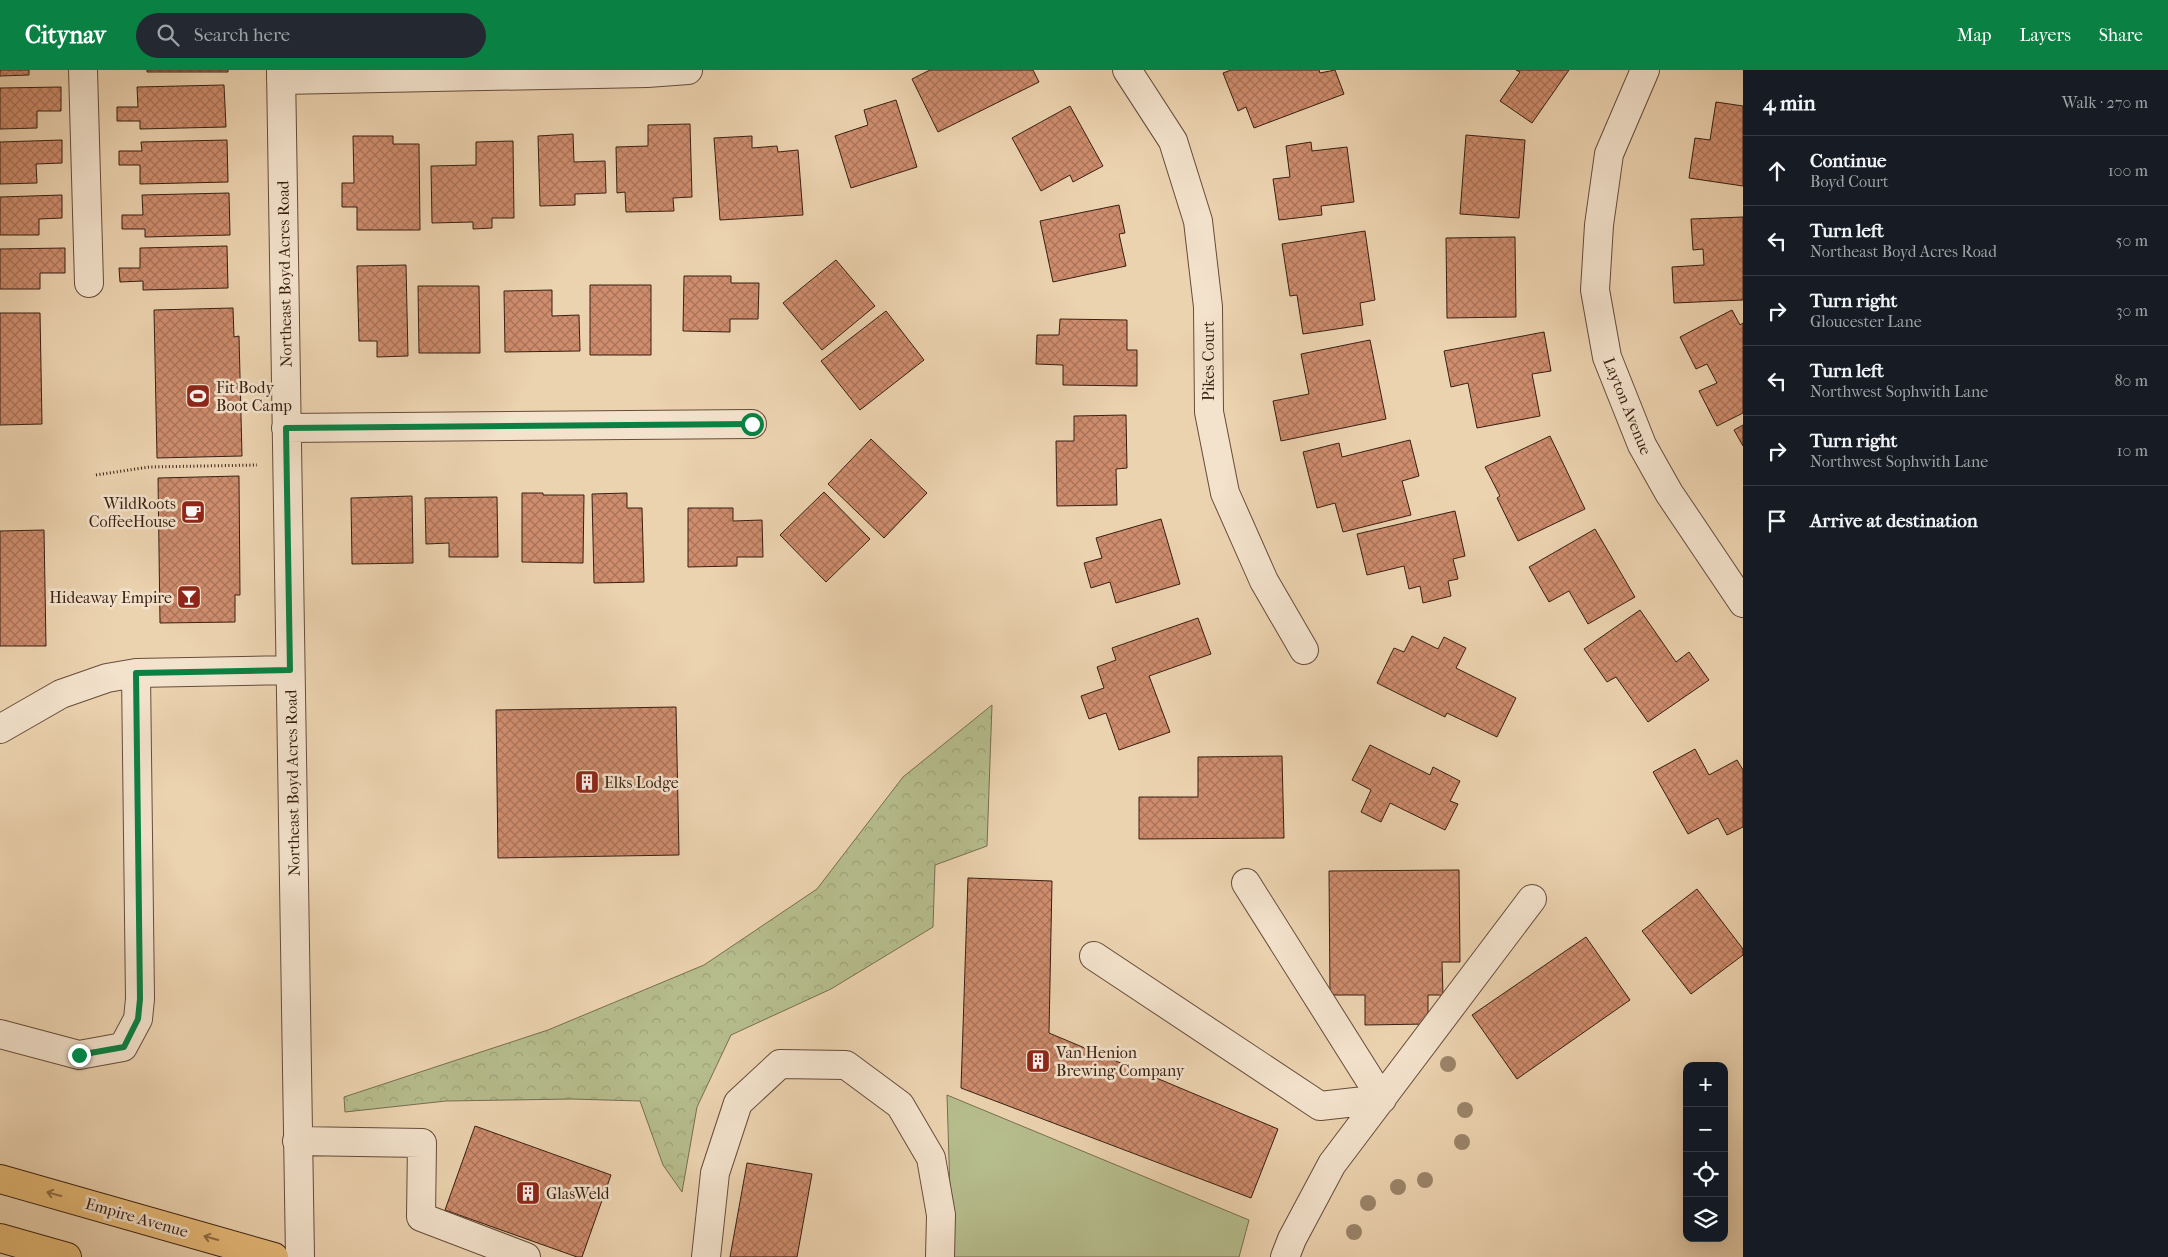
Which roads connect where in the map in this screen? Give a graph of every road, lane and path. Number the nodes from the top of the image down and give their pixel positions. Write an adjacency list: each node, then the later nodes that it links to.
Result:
1 (83, 70): 6 (street)
2 (688, 70): 5 (street)
3 (1127, 70): 12 (street, Pikes Court)
4 (1645, 70): 11 (street, Layton Avenue)
5 (281, 75): 8 (street, Northeast Boyd Acres Road)
6 (89, 283)
7 (752, 424): 8 (street)
8 (286, 428): 13 (street, Northeast Boyd Acres Road)
9 (247, 465): 10 (path)
10 (96, 476)
11 (1743, 603)
12 (1304, 650)
13 (290, 670): 14 (street); 21 (street, Northeast Boyd Acres Road)
14 (136, 673): 15 (street); 19 (street)
15 (0, 729)
16 (1246, 883): 20 (street)
17 (1532, 899): 20 (street)
18 (1094, 956): 20 (street)
19 (0, 1034)
20 (1382, 1100): 30 (street)
21 (297, 1142): 26 (street, Northeast Boyd Acres Road); 27 (street)
22 (0, 1180): 25 (highway, Empire Avenue, one-way to 22)
23 (0, 1238): 24 (highway)
24 (67, 1257)
25 (274, 1257)
26 (300, 1257)
27 (526, 1257)
28 (706, 1257): 29 (street)
29 (940, 1257)
30 (1285, 1257)

